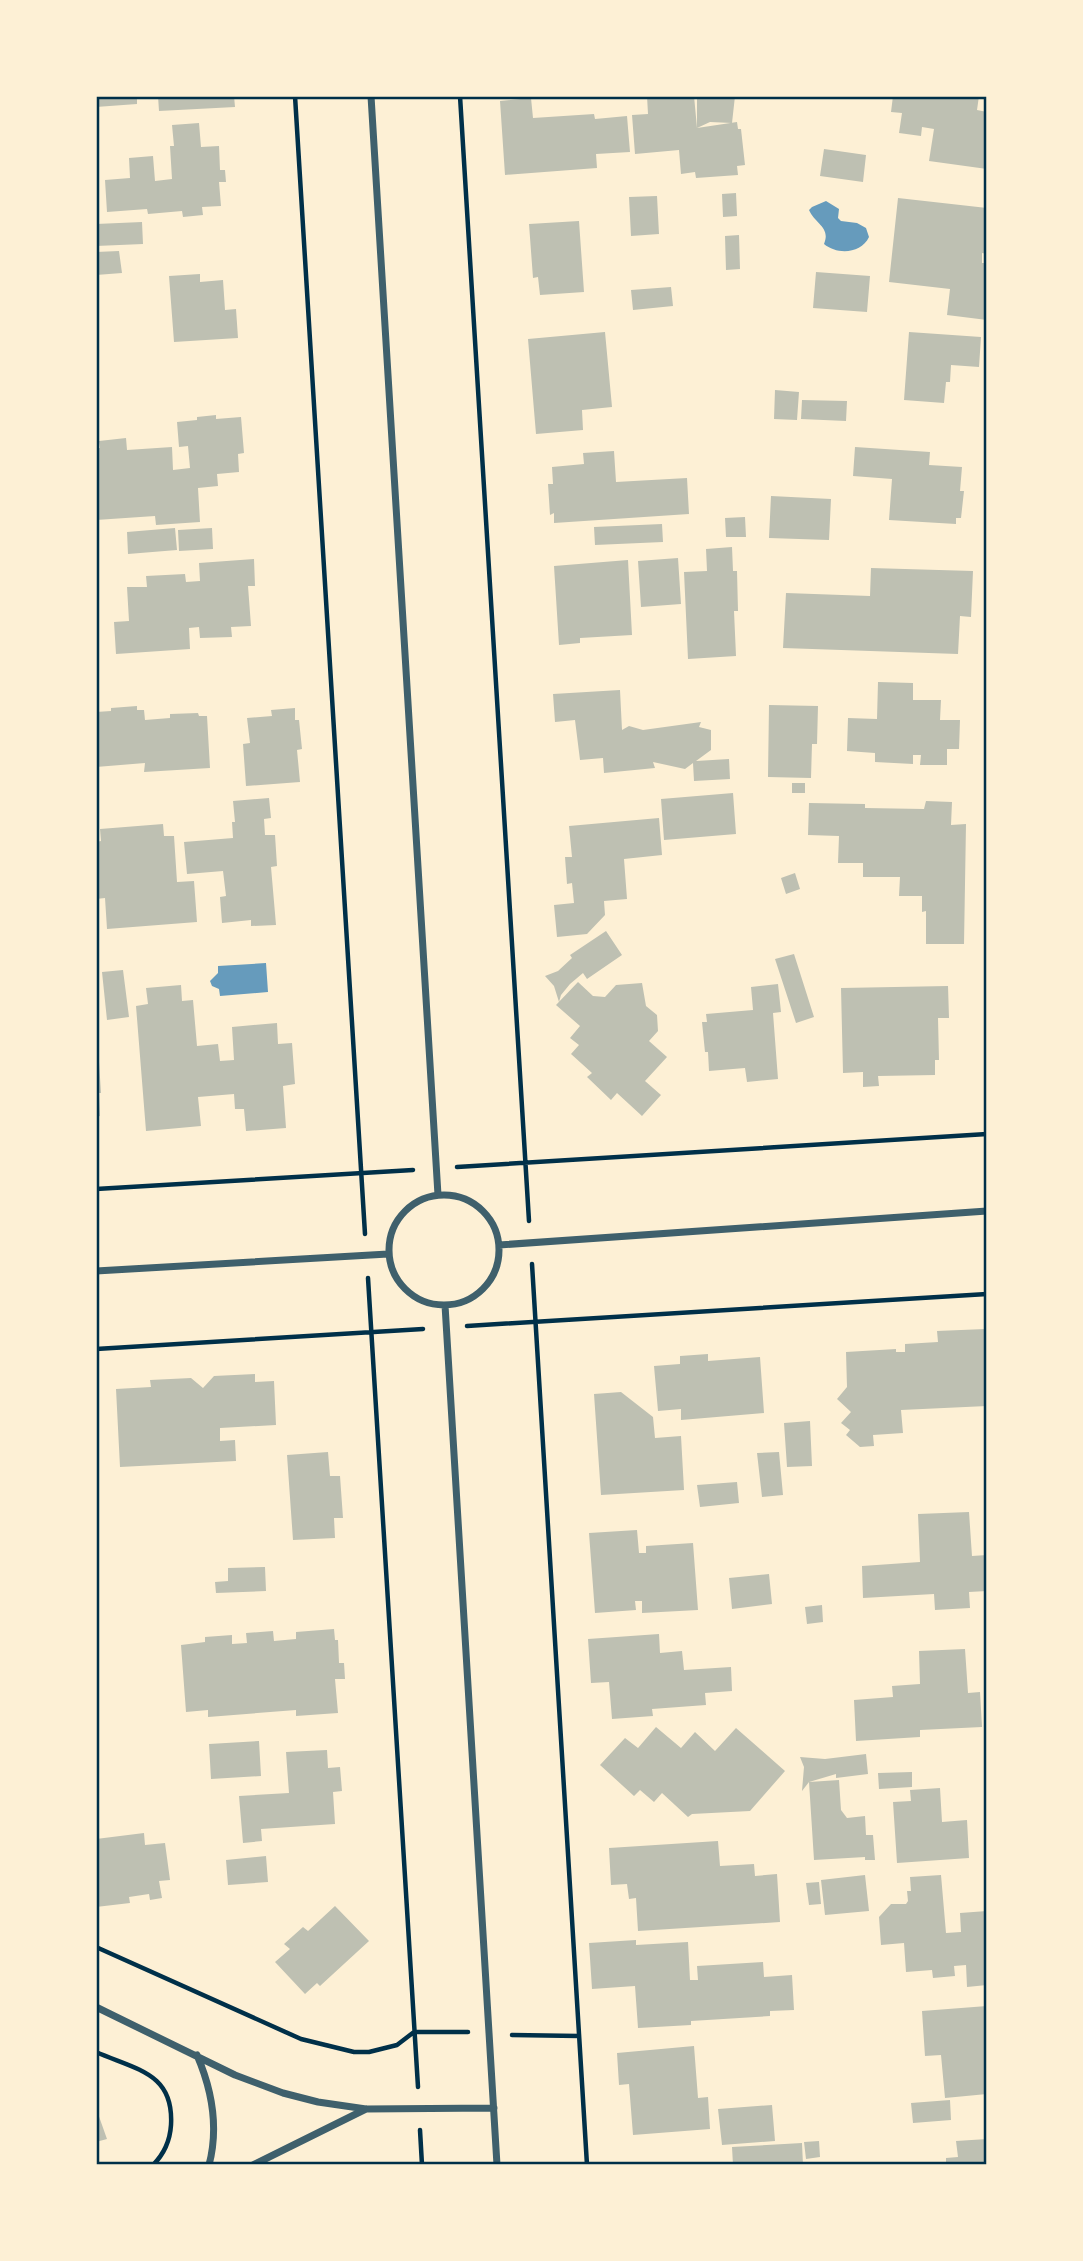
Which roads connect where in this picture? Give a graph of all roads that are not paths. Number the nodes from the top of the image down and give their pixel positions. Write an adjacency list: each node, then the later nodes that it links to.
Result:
1 (371, 96): 2 (street)
2 (438, 1195): 4 (street); 5 (street)
3 (987, 1211): 4 (street)
4 (499, 1245): 7 (street)
5 (388, 1254): 6 (street); 7 (street)
6 (96, 1271)
7 (445, 1306): 10 (street)
8 (96, 2007): 9 (street)
9 (196, 2054): 11 (street); 12 (street)
10 (494, 2108): 11 (street); 14 (street)
11 (366, 2109): 13 (street)
12 (209, 2165)
13 (253, 2165)
14 (497, 2165)

